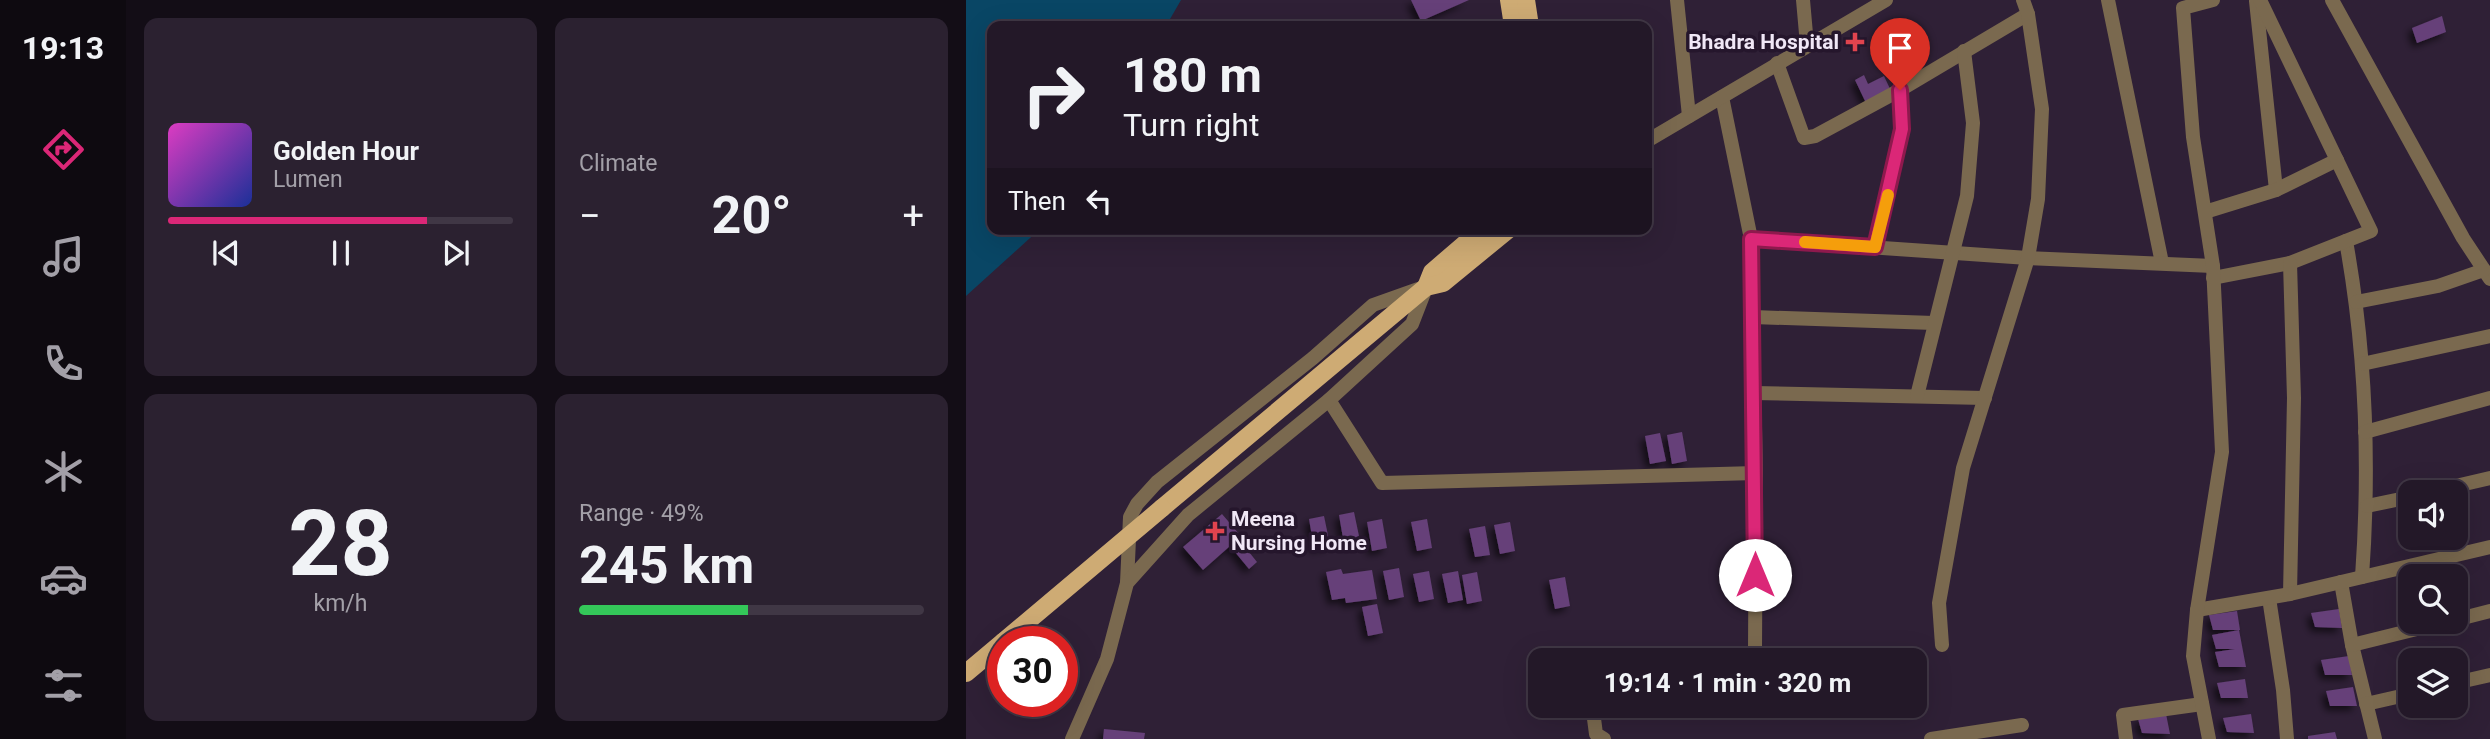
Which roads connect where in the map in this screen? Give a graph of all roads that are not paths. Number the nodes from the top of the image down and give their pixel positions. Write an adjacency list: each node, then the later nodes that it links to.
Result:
1 (1509, 0): 15 (main road)
2 (1526, 0): 16 (main road)
3 (1677, 0): 22 (street)
4 (1803, 0): 17 (street)
5 (1856, 0): 14 (street)
6 (1886, 0): 14 (street)
7 (2023, 0): 13 (street)
8 (2108, 0): 35 (street)
9 (2213, 0): 12 (street)
10 (2258, 0): 24 (street); 25 (street)
11 (2332, 0): 37 (street)
12 (2183, 4): 26 (street)
13 (2028, 15): 18 (street); 33 (street)
14 (1858, 16): 17 (street)
15 (1512, 21)
16 (1529, 21)
17 (1807, 46): 19 (street)
18 (1964, 51): 20 (street); 32 (street)
19 (1777, 63): 20 (street); 21 (street)
20 (1900, 90): 31 (street)
21 (1721, 96): 22 (street); 29 (street)
22 (1689, 116): 23 (street)
23 (1652, 138)
24 (2337, 160): 25 (street); 30 (street)
25 (2276, 190): 26 (street)
26 (2205, 212): 36 (street)
27 (1475, 235): 38 (main road)
28 (1502, 235): 38 (main road)
29 (1751, 239): 31 (street); 40 (street)
30 (2346, 241): 34 (street); 39 (street)
31 (1875, 247): 32 (street)
32 (1951, 253): 33 (street); 41 (street)
33 (2028, 258): 35 (street); 46 (street)
34 (2290, 263): 36 (street); 59 (street)
35 (2162, 264): 36 (street)
36 (2213, 272): 61 (street)
37 (2487, 274): 39 (street)
38 (1426, 286): 48 (street); 58 (street); 64 (main road, bridge)
39 (2356, 302): 43 (street)
40 (1753, 317): 41 (street); 44 (street)
41 (1934, 323): 45 (street)
42 (2490, 336): 43 (street)
43 (2362, 364): 49 (street)
44 (1754, 393): 45 (street); 50 (street)
45 (1917, 396): 46 (street)
46 (1985, 398): 66 (street)
47 (2490, 398): 49 (street)
48 (1329, 400): 50 (street); 58 (street)
49 (2365, 432): 54 (street)
50 (1756, 473): 68 (street)
51 (2490, 478): 52 (street)
52 (2468, 483)
53 (2398, 499): 54 (street)
54 (2367, 506): 56 (street)
55 (2490, 547): 56 (street)
56 (2362, 577): 57 (street)
57 (2341, 582): 59 (street); 67 (street)
58 (1127, 583): 78 (street)
59 (2290, 594): 60 (street)
60 (2269, 598): 61 (street); 83 (street)
61 (2197, 610): 74 (street)
62 (2490, 611): 63 (street)
63 (2468, 617)
64 (1022, 626)
65 (2398, 634): 67 (street)
66 (1942, 645)
67 (2352, 645): 75 (street)
68 (1755, 648)
69 (987, 655): 70 (main road)
70 (966, 673)
71 (2490, 674): 72 (street)
72 (2468, 680)
73 (2398, 697): 75 (street)
74 (2202, 704): 81 (street); 82 (street)
75 (2366, 704): 84 (street)
76 (1594, 718): 79 (street)
77 (2022, 724): 80 (street)
78 (1072, 739)
79 (1604, 739)
80 (1931, 739)
81 (2126, 739)
82 (2209, 739)
83 (2287, 739)
84 (2375, 739)

